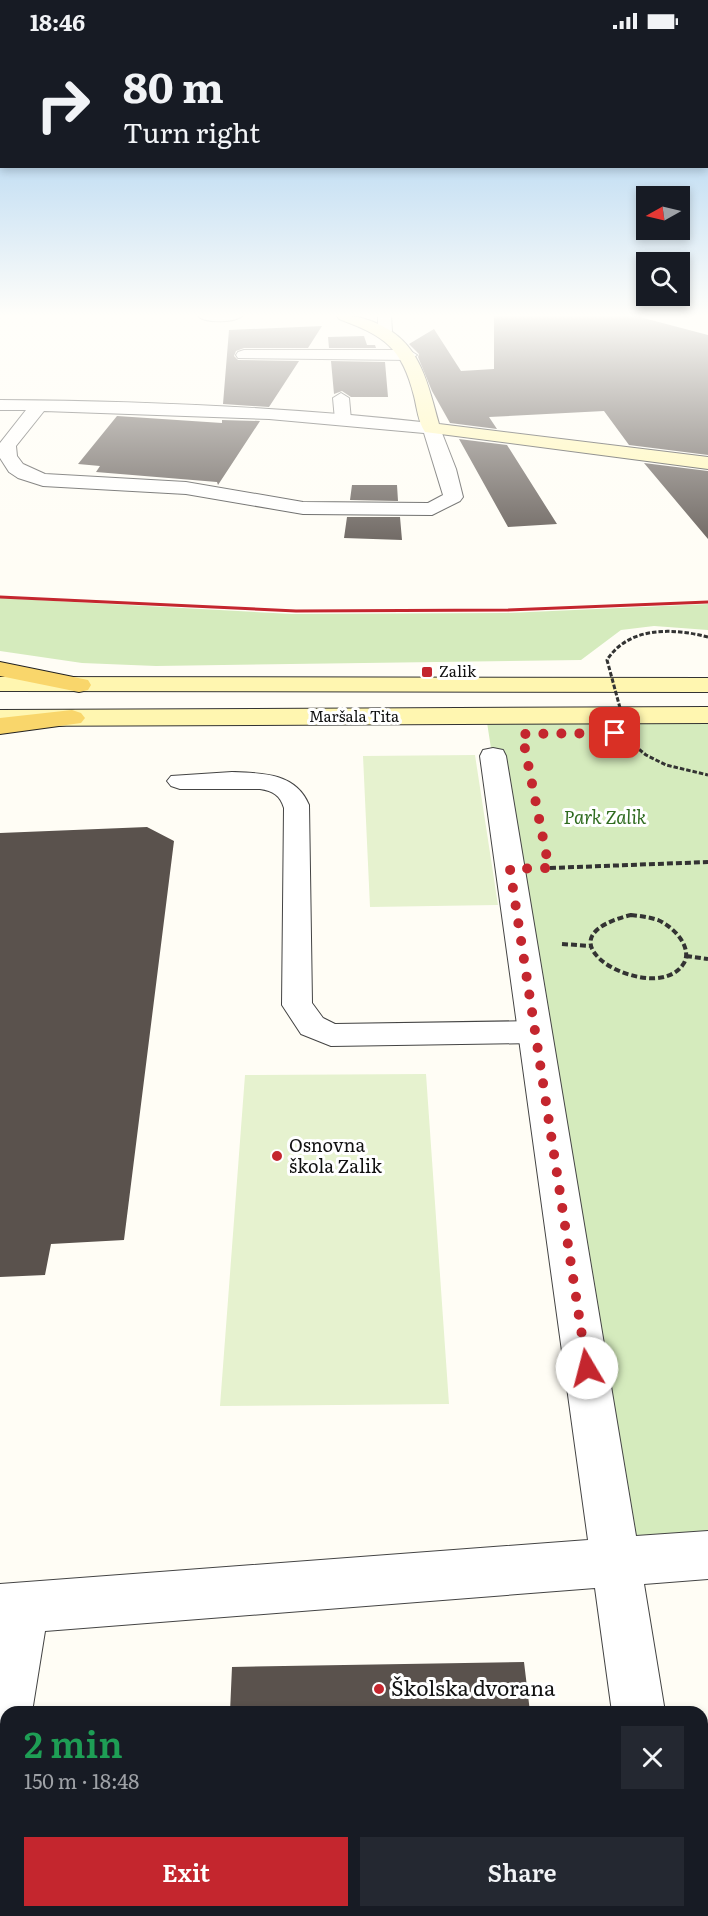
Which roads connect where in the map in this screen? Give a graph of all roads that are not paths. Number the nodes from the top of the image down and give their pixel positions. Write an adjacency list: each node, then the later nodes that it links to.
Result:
1 (341, 403): 5 (lane)
2 (424, 403): 6 (street)
3 (0, 405): 4 (street)
4 (39, 405): 5 (street); 7 (street)
5 (343, 420): 6 (street)
6 (431, 428): 7 (street); 8 (street)
7 (4, 457)
8 (708, 463)
9 (0, 669): 11 (main road)
10 (0, 684): 11 (street, Maršala Tita)
11 (79, 685): 12 (street, Maršala Tita)
12 (708, 685)
13 (708, 715): 15 (street, Maršala Tita)
14 (0, 718): 15 (street, Maršala Tita)
15 (72, 718): 16 (main road)
16 (0, 726)
17 (493, 756): 19 (street)
18 (180, 781): 19 (lane)
19 (535, 1032): 21 (street)
20 (708, 1555): 21 (street)
21 (617, 1562): 22 (street); 24 (street)
22 (11, 1608): 23 (street)
23 (3, 1706)
24 (638, 1706)

